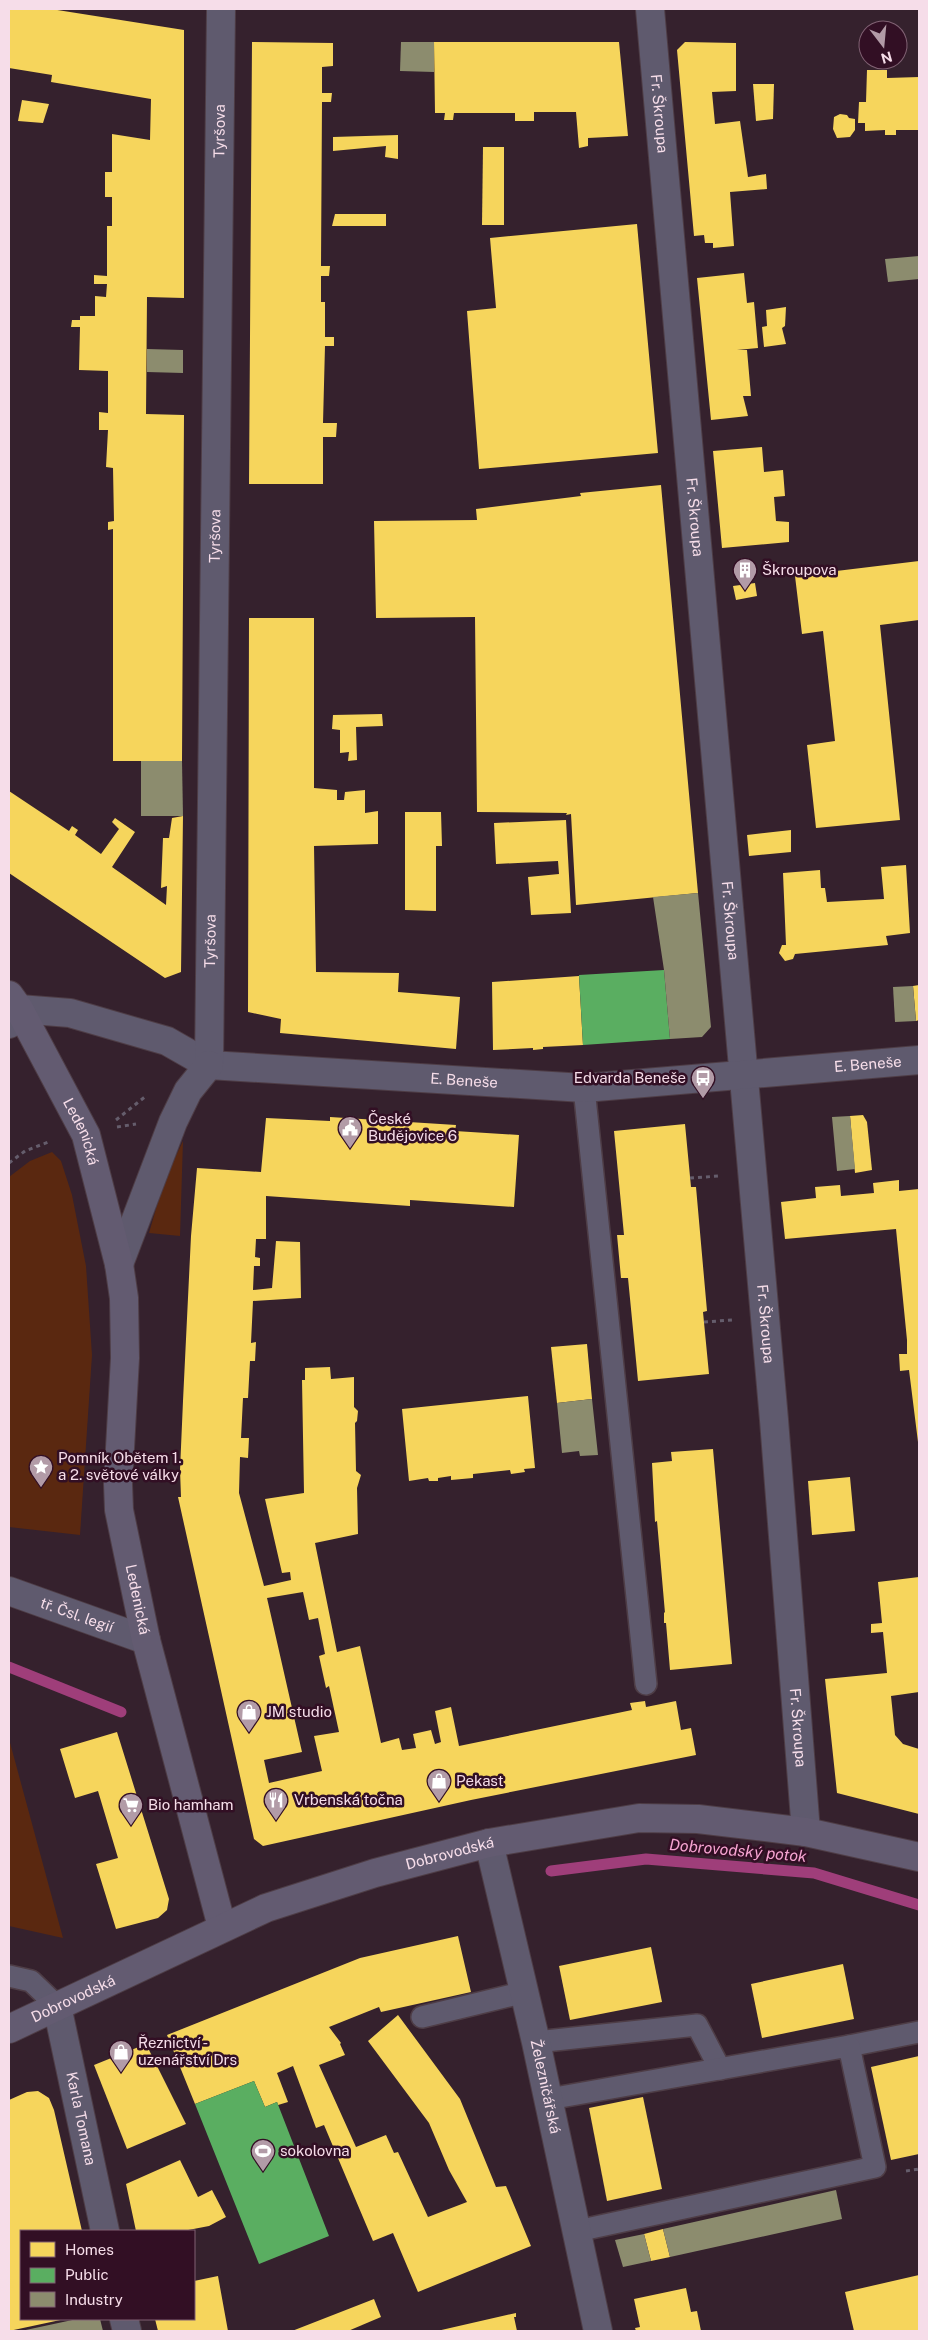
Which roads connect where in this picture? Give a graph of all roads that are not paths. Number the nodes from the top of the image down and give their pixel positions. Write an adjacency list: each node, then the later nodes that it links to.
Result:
1 (221, 9): 5 (street, Tyršova)
2 (650, 9): 6 (street, Fr. Škroupa)
3 (12, 1009): 5 (street, E. Beneše); 8 (main road, Ledenická)
4 (919, 1060): 6 (street, E. Beneše)
5 (209, 1065): 7 (street, E. Beneše); 8 (street, Ledenická)
6 (743, 1075): 7 (street, E. Beneše); 12 (street, Fr. Škroupa)
7 (584, 1088): 11 (lane)
8 (119, 1264): 10 (main road, Ledenická)
9 (9, 1591): 10 (street, tř. Čsl. legií)
10 (146, 1640): 15 (main road, Ledenická)
11 (646, 1684)
12 (806, 1832): 13 (main road, Dobrovodská); 14 (main road, Dobrovodská)
13 (489, 1842): 15 (main road, Dobrovodská); 17 (street, Železničářská)
14 (919, 1857)
15 (222, 1927): 18 (main road, Dobrovodská)
16 (9, 1976): 18 (lane)
17 (525, 1992): 19 (lane); 22 (street, Železničářská)
18 (57, 2006): 20 (main road, Dobrovodská); 26 (street, Karla Tomana)
19 (422, 2017)
20 (9, 2029)
21 (919, 2032): 23 (lane)
22 (536, 2042): 24 (lane); 25 (street, Železničářská)
23 (848, 2046): 24 (lane); 27 (lane)
24 (720, 2069): 25 (lane)
25 (549, 2099): 27 (street, Železničářská)
26 (105, 2230)
27 (577, 2231): 28 (street, Železničářská)
28 (598, 2331)

